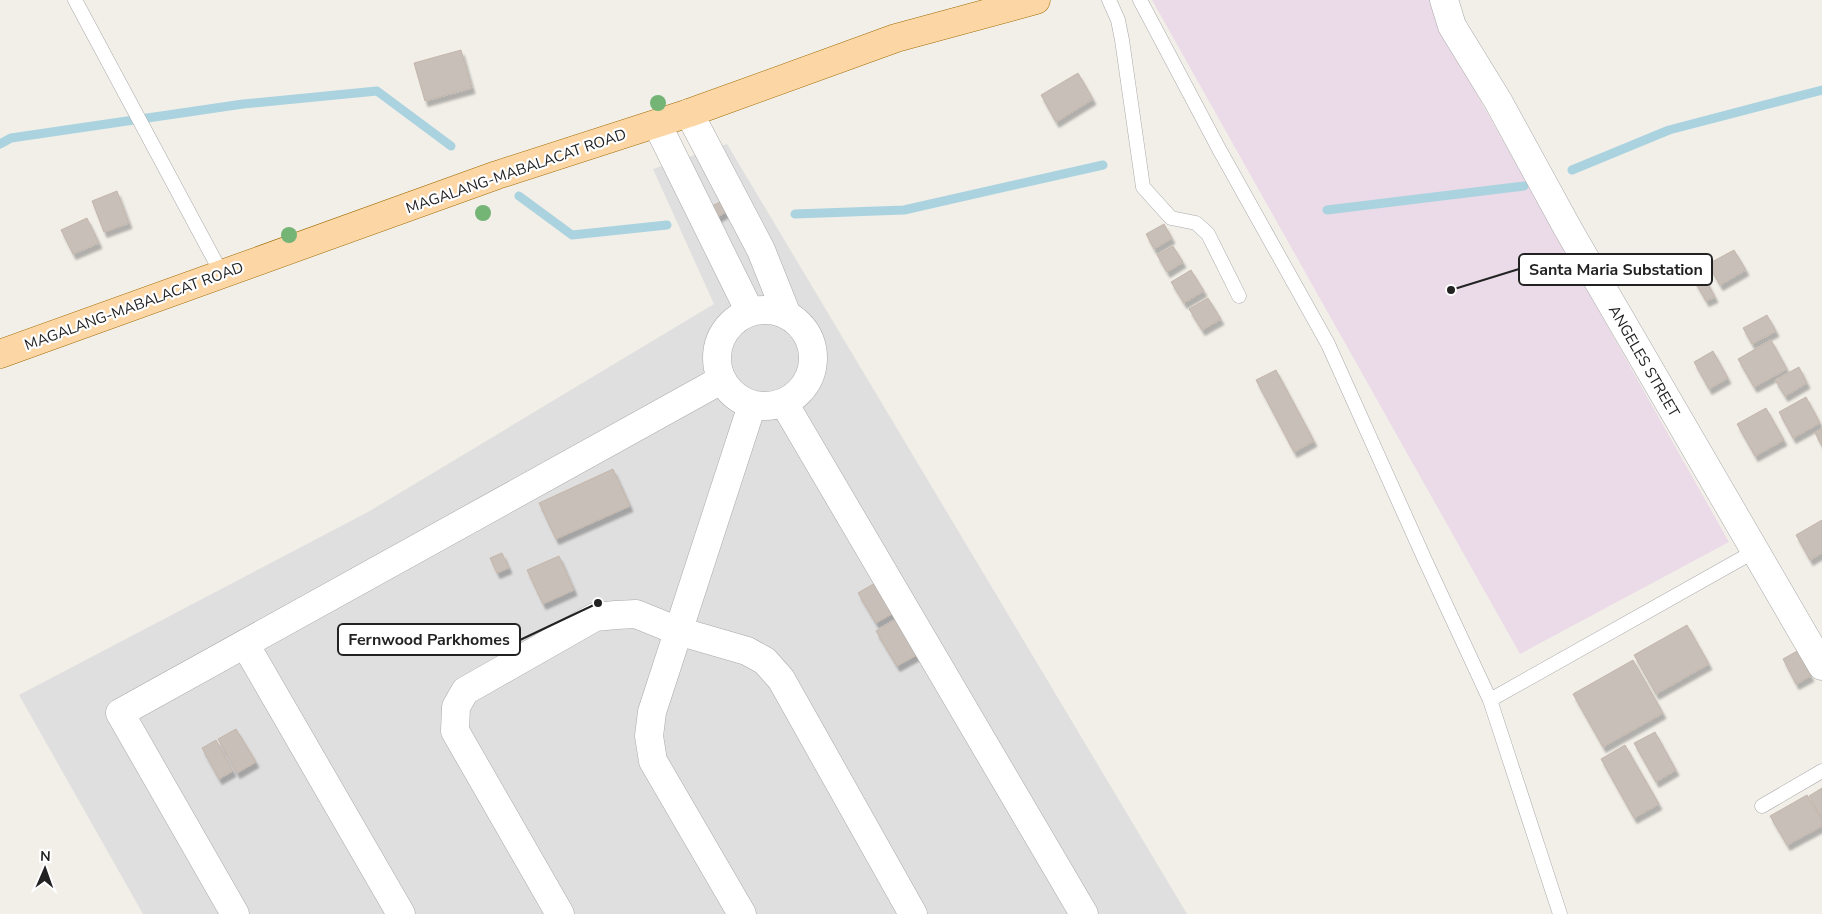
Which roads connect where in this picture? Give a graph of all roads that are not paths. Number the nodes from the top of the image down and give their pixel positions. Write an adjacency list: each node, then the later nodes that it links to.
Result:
1 (75, 0): 10 (lane)
2 (1036, 0): 6 (main road, MAGALANG-MABALACAT ROAD)
3 (1109, 0): 11 (lane)
4 (1140, 0): 22 (lane)
5 (1444, 0): 18 (street, ANGELES STREET)
6 (689, 113): 7 (main road, MAGALANG-MABALACAT ROAD); 8 (street)
7 (657, 124): 9 (street); 10 (main road, MAGALANG-MABALACAT ROAD)
8 (704, 142): 9 (street); 13 (street)
9 (672, 155): 12 (street)
10 (222, 274): 14 (main road, MAGALANG-MABALACAT ROAD)
11 (1239, 296)
12 (750, 312): 13 (street); 15 (street)
13 (787, 315): 16 (street)
14 (0, 354)
15 (721, 380): 17 (street); 20 (street)
16 (784, 403): 17 (street); 30 (street)
17 (752, 405): 19 (street)
18 (1755, 551): 21 (street, ANGELES STREET); 22 (lane)
19 (678, 631): 27 (street); 28 (street); 29 (street)
20 (245, 644): 25 (street); 26 (street)
21 (1822, 666)
22 (1490, 700): 31 (lane)
23 (1822, 771): 24 (lane)
24 (1762, 806)
25 (234, 914)
26 (401, 914)
27 (560, 914)
28 (742, 914)
29 (913, 914)
30 (1084, 914)
31 (1560, 914)

